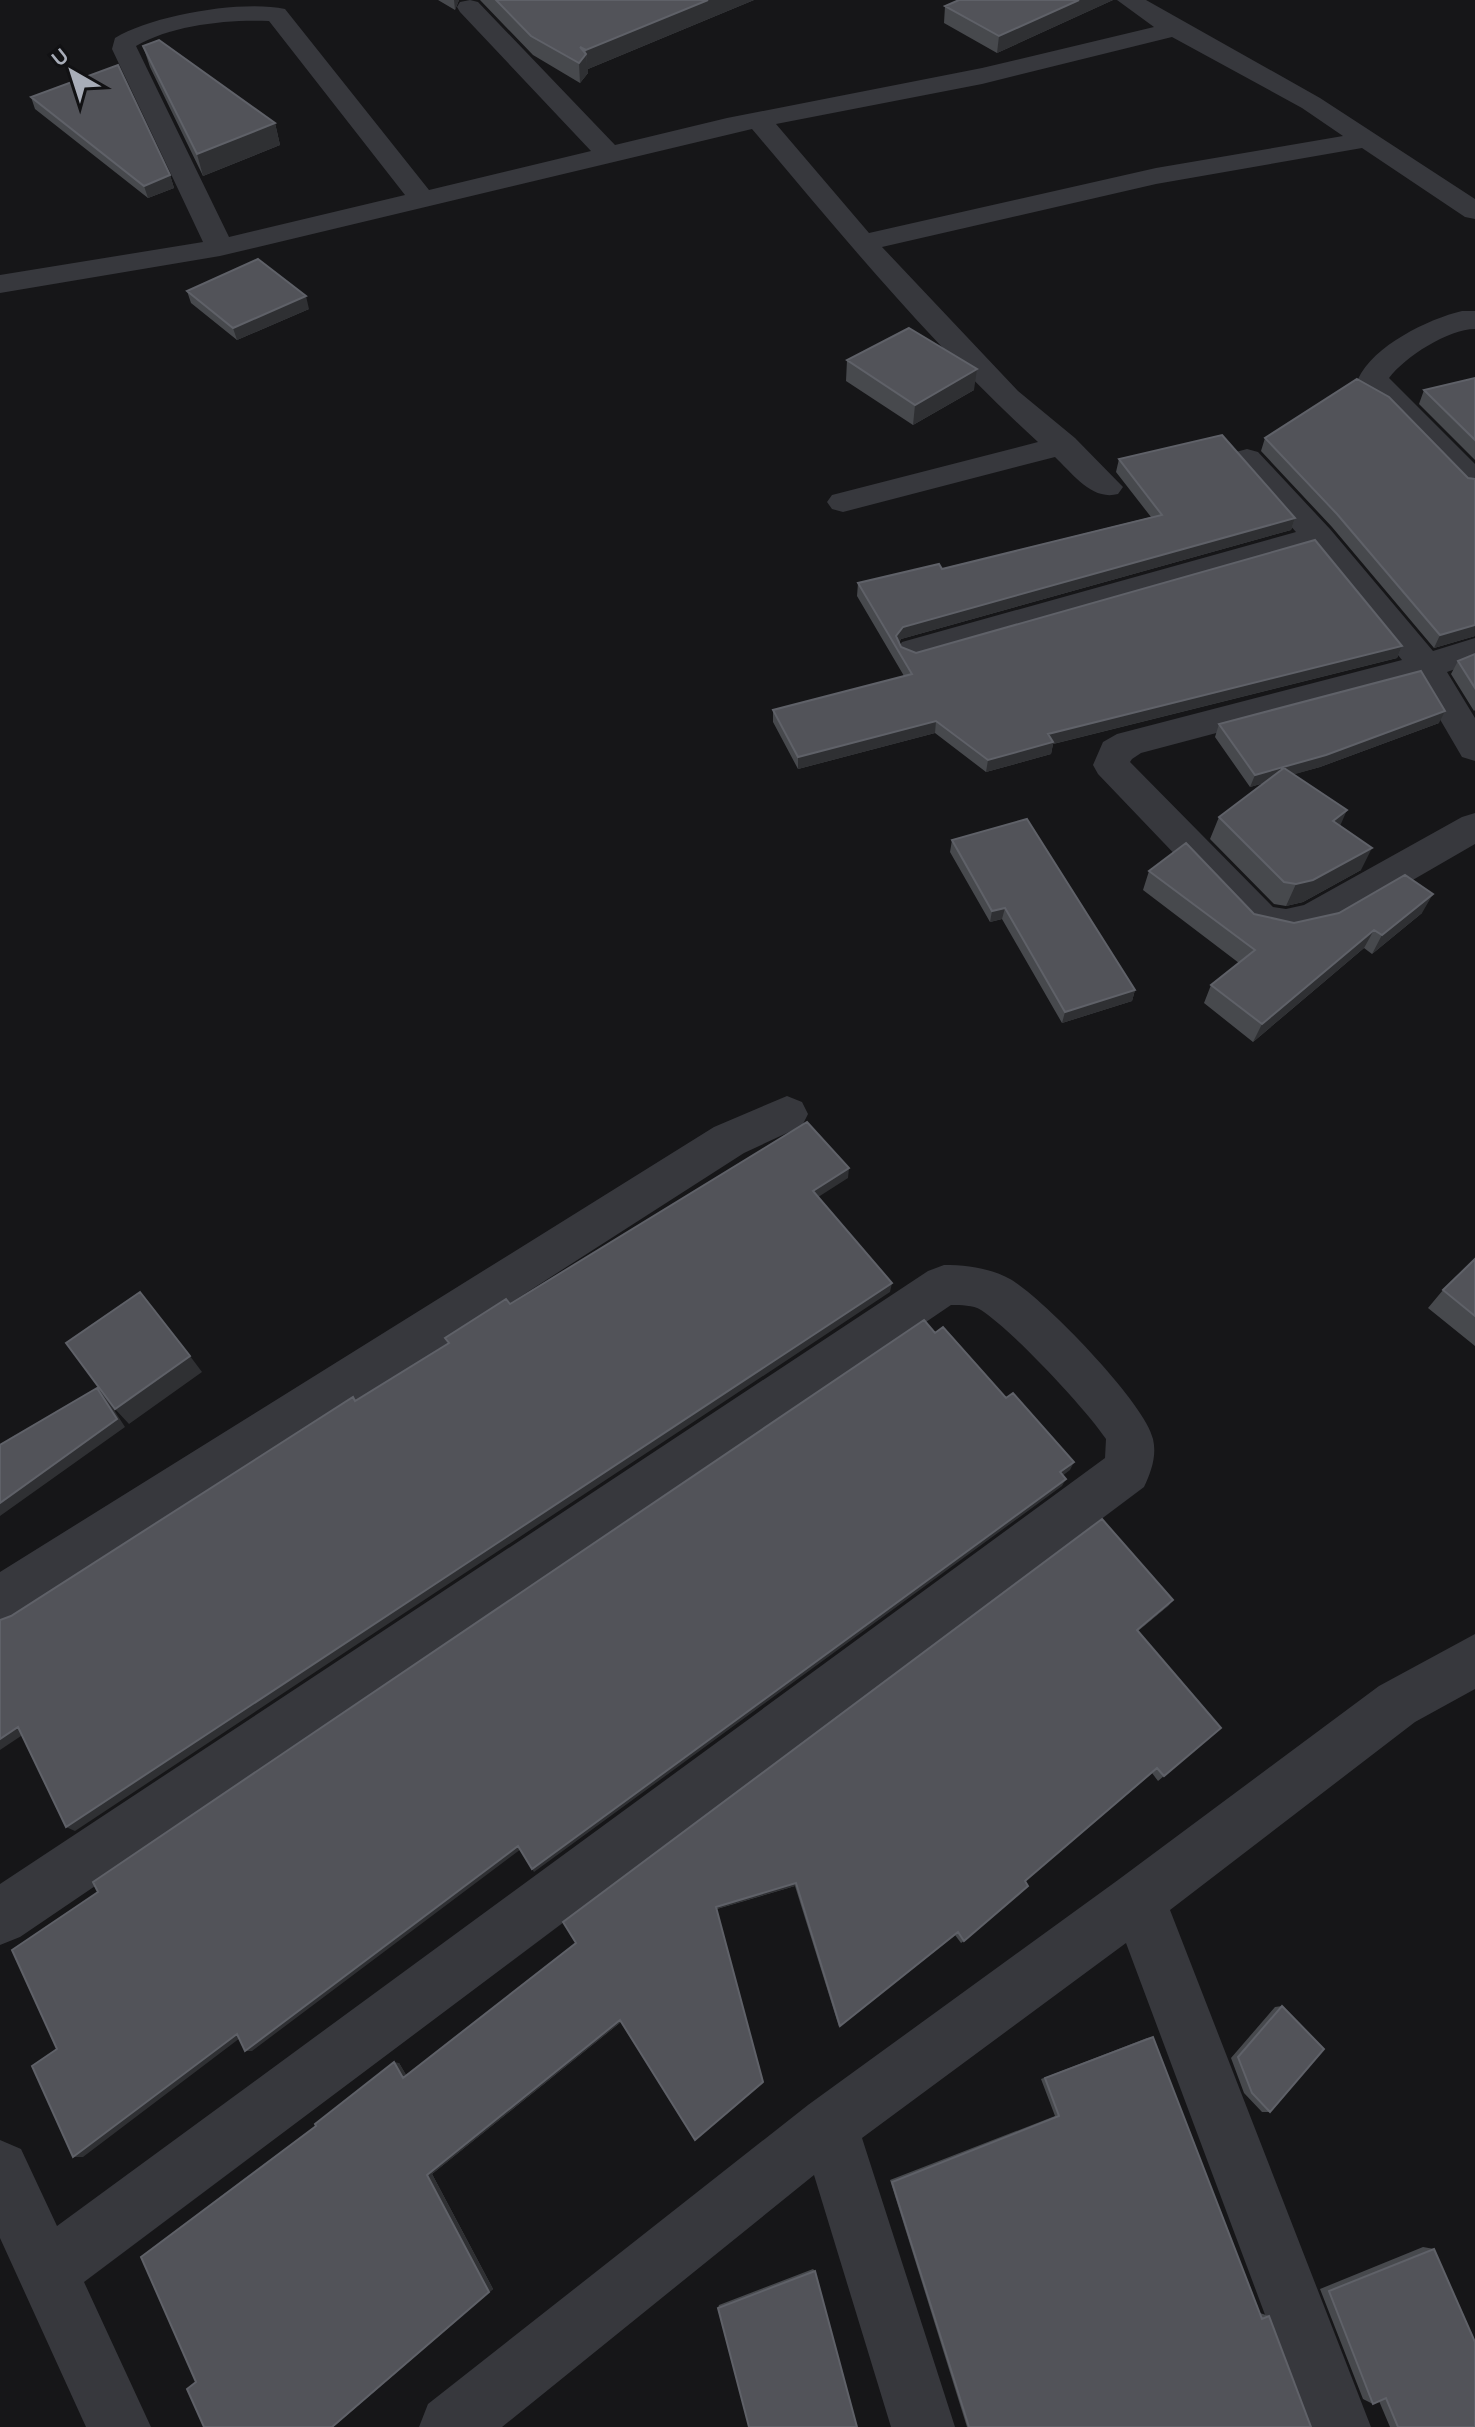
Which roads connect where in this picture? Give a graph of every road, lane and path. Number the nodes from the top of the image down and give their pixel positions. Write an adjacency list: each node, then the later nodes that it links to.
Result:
1 (1129, 0): 3 (street)
2 (469, 7): 6 (street)
3 (1175, 29): 4 (street); 5 (street)
4 (758, 120): 6 (street); 9 (street)
5 (1369, 139): 8 (street); 9 (street)
6 (609, 154): 7 (street)
7 (422, 199): 10 (street); 10 (street)
8 (1475, 211)
9 (863, 243): 13 (street)
10 (220, 248): 11 (street)
11 (0, 284)
12 (1475, 320): 15 (street)
13 (1064, 445): 16 (street); 17 (street)
14 (1247, 459): 18 (street)
15 (1475, 482)
16 (1107, 487)
17 (843, 502)
18 (1318, 536): 19 (street); 21 (street)
19 (914, 650)
20 (1475, 650): 21 (street)
21 (1426, 666): 22 (street); 23 (street)
22 (1475, 748)
23 (1475, 827)
24 (787, 1114): 25 (street)
25 (0, 1601)
26 (1475, 1660): 27 (street)
27 (1138, 1900): 29 (street); 35 (street)
28 (0, 1917): 31 (street)
29 (829, 2126): 32 (street); 34 (street)
30 (0, 2170): 31 (street)
31 (47, 2271): 33 (street)
32 (467, 2421)
33 (119, 2427)
34 (923, 2427)
35 (1339, 2427)

